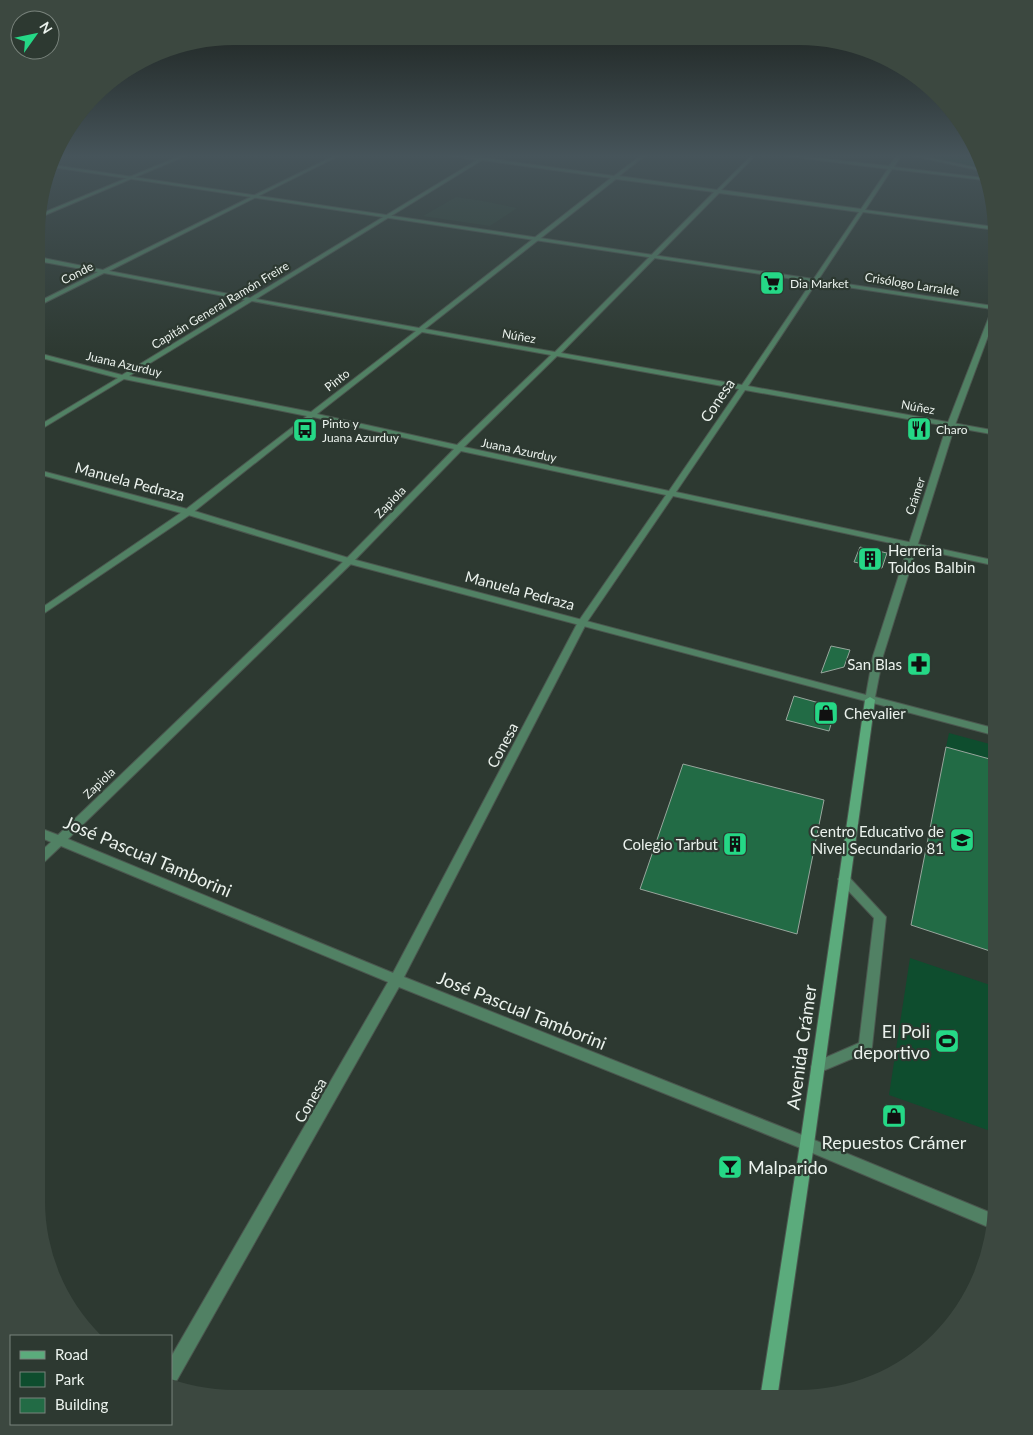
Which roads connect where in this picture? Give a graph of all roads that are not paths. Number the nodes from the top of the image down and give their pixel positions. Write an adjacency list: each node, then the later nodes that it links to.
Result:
1 (203, 221): 12 (street, Conde)
2 (379, 221): 15 (street, Capitán General Ramón Freire)
3 (421, 221): 9 (street, Crisólogo Larralde)
4 (558, 221): 9 (street, Pinto)
5 (688, 221): 10 (street, Zapiola)
6 (854, 221): 13 (street, Conesa)
7 (936, 221): 8 (street)
8 (988, 228)
9 (536, 238): 10 (street, Crisólogo Larralde); 18 (street, Pinto)
10 (652, 256): 13 (street, Crisólogo Larralde); 19 (street, Zapiola)
11 (45, 260): 12 (street, Núñez)
12 (104, 271): 14 (street, Conde); 15 (street, Núñez)
13 (815, 281): 16 (street, Crisólogo Larralde); 22 (street, Conesa)
14 (45, 300)
15 (252, 300): 18 (street, Núñez); 21 (street, Capitán General Ramón Freire)
16 (988, 305)
17 (988, 328): 25 (street, Crámer)
18 (420, 330): 19 (street, Núñez); 23 (street, Pinto)
19 (556, 354): 22 (street, Núñez); 27 (street, Zapiola)
20 (45, 357): 21 (street, Juana Azurduy)
21 (123, 376): 23 (street, Juana Azurduy); 24 (street, Capitán General Ramón Freire)
22 (744, 387): 25 (street, Núñez); 29 (street, Conesa)
23 (313, 415): 27 (street, Juana Azurduy); 30 (street, Pinto)
24 (45, 425)
25 (952, 425): 26 (street, Núñez); 31 (street, Crámer)
26 (988, 431)
27 (459, 448): 29 (street, Juana Azurduy); 32 (street, Zapiola)
28 (45, 474): 30 (street, Manuela Pedraza)
29 (671, 494): 31 (street, Juana Azurduy); 35 (street, Conesa)
30 (188, 512): 32 (street, Manuela Pedraza); 34 (street, Pinto)
31 (913, 545): 33 (street, Juana Azurduy); 36 (street, Crámer)
32 (350, 561): 35 (street, Manuela Pedraza); 39 (street, Zapiola)
33 (988, 562)
34 (45, 610)
35 (583, 622): 36 (street, Manuela Pedraza); 42 (street, Conesa)
36 (870, 700): 37 (street, Manuela Pedraza); 41 (main road, Avenida Crámer)
37 (988, 731)
38 (45, 834): 39 (street, José Pascual Tamborini)
39 (58, 839): 40 (street, Zapiola); 42 (street, José Pascual Tamborini)
40 (45, 853)
41 (844, 878): 43 (main road, Avenida Crámer); 43 (street)
42 (396, 980): 44 (street, José Pascual Tamborini); 46 (street, Conesa)
43 (818, 1067): 44 (main road, Avenida Crámer)
44 (807, 1144): 45 (street, José Pascual Tamborini); 47 (main road, Avenida Crámer)
45 (987, 1219)
46 (172, 1372)
47 (769, 1390)

